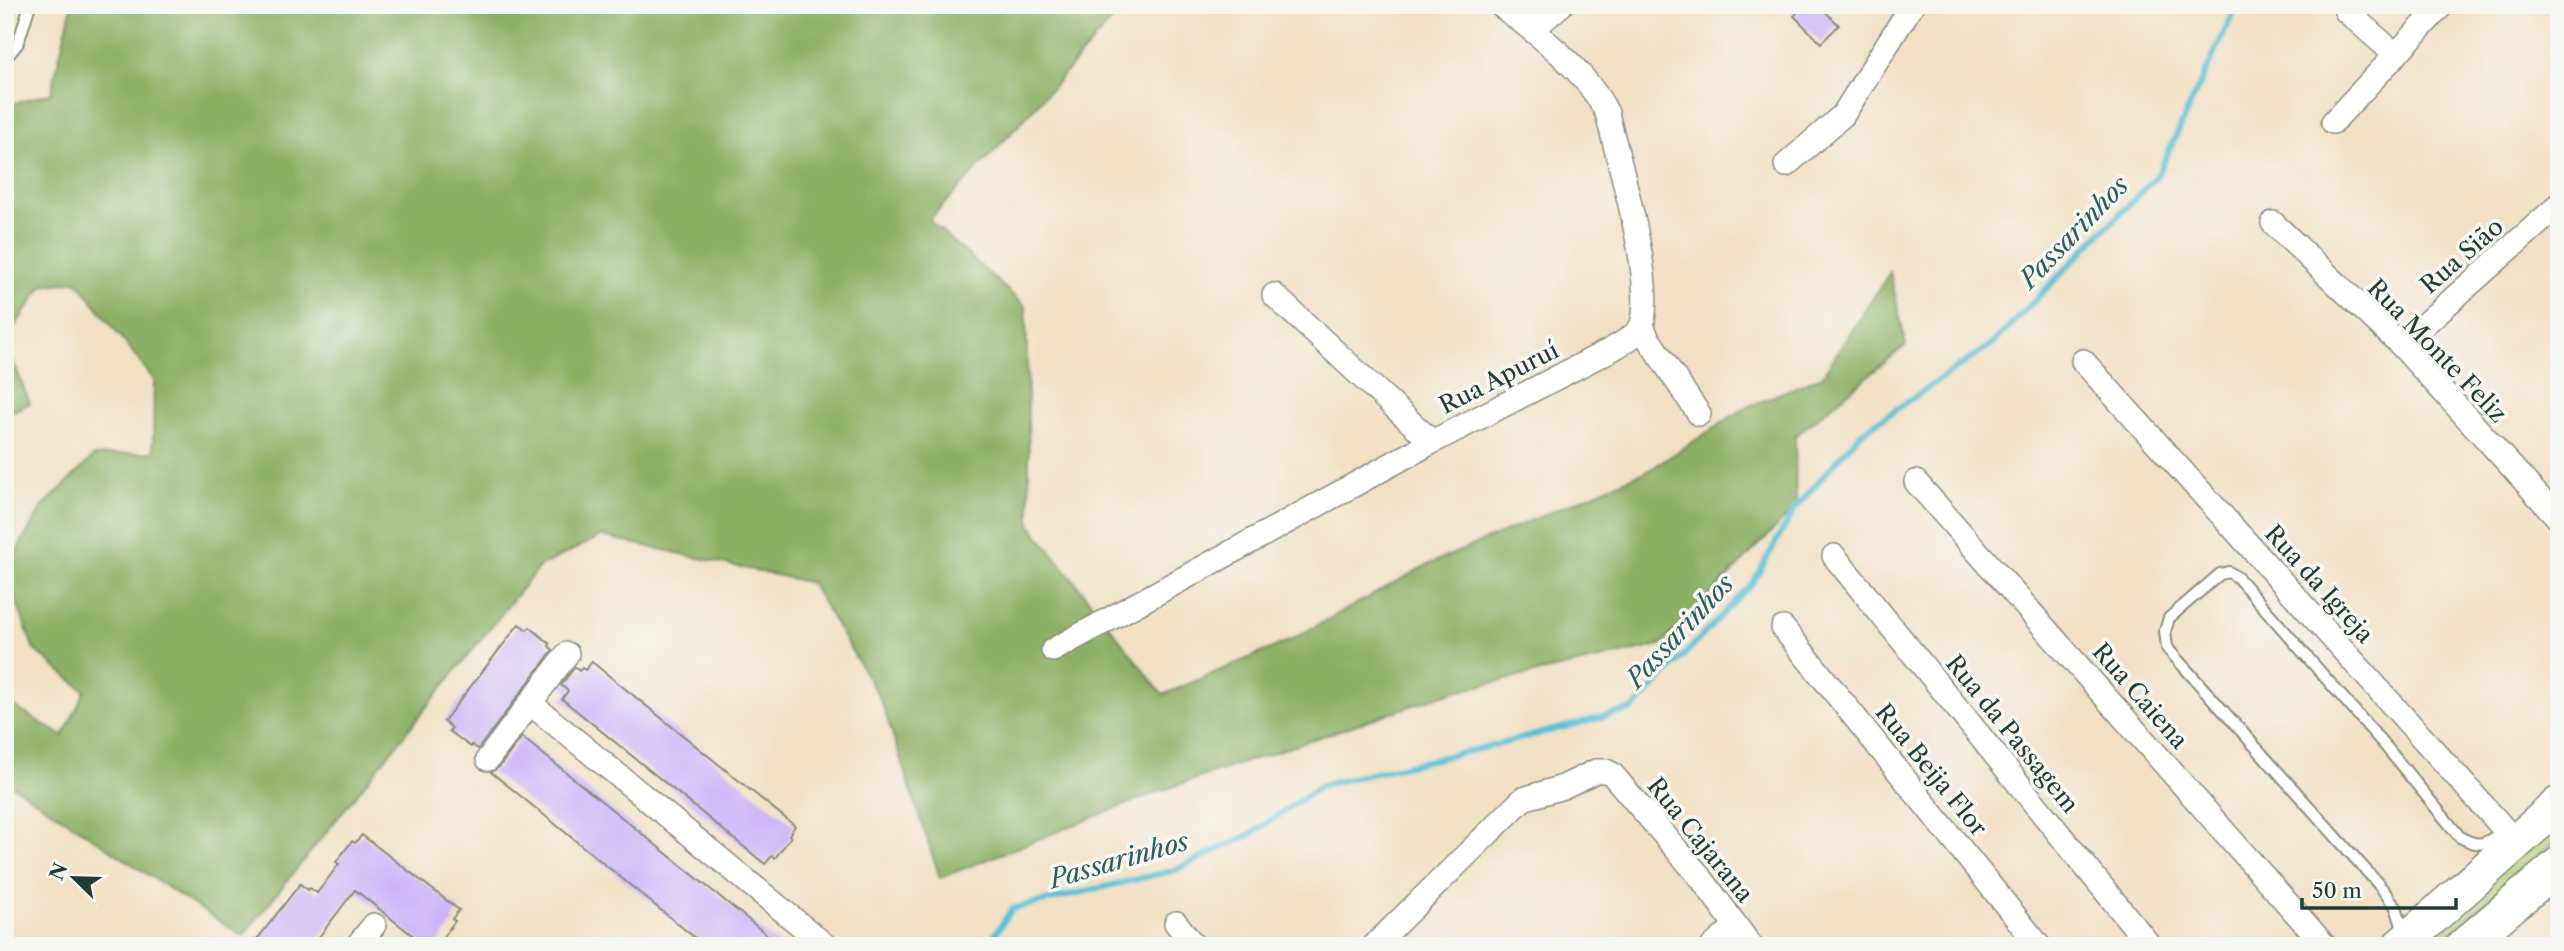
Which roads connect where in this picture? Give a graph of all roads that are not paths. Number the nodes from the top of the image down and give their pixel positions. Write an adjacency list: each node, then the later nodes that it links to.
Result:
1 (30, 5): 9 (lane)
2 (1500, 5): 7 (street)
3 (1561, 5): 7 (street)
4 (1912, 5): 11 (street)
5 (2442, 5): 8 (street)
6 (2346, 11): 8 (street)
7 (1532, 30): 15 (street)
8 (2396, 55): 10 (street)
9 (5, 59)
10 (2333, 122)
11 (1786, 165)
12 (2558, 208): 16 (street, Rua Sião)
13 (2273, 223): 16 (street, Rua Monte Feliz)
14 (1273, 295): 19 (street)
15 (1642, 326): 18 (street); 19 (street, Rua Apuruí)
16 (2401, 345): 21 (street, Rua Monte Feliz)
17 (2083, 361): 29 (street, Rua da Igreja)
18 (1699, 414)
19 (1432, 442): 24 (street, Rua Apuruí)
20 (1916, 482): 44 (street, Rua Caiena)
21 (2559, 519)
22 (1834, 556): 43 (street, Rua da Passagem)
23 (1783, 628): 42 (street, Rua Beija Flor)
24 (1053, 650)
25 (567, 654): 26 (street)
26 (530, 703): 27 (street); 37 (street)
27 (488, 759)
28 (2559, 804): 29 (main road)
29 (2510, 835): 34 (main road); 34 (lane)
30 (2559, 865): 35 (main road)
31 (1176, 923): 38 (street)
32 (374, 925): 36 (street)
33 (1736, 926): 39 (street, Rua Cajarana); 40 (street); 41 (street, Rua Cajarana)
34 (2403, 943)
35 (2468, 944)
36 (357, 946)
37 (826, 946)
38 (1194, 946)
39 (1374, 946)
40 (1713, 946)
41 (1751, 946)
42 (2039, 946)
43 (2150, 946)
44 (2325, 946)

